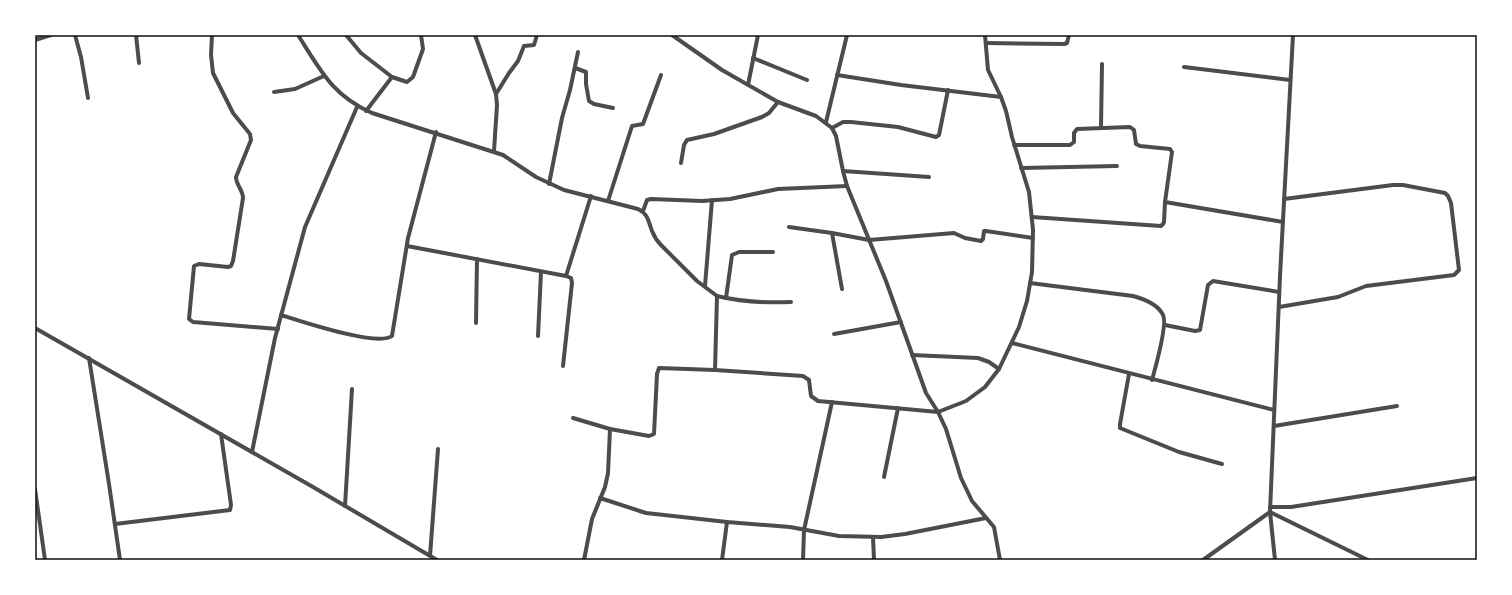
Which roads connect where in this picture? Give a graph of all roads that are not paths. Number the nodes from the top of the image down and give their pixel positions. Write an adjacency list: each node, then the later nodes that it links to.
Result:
1 (51, 35): 16 (street)
2 (75, 35): 35 (street)
3 (136, 35): 20 (street)
4 (212, 35): 83 (street)
5 (298, 35): 25 (street)
6 (346, 35): 27 (street)
7 (420, 35): 27 (street)
8 (475, 35): 33 (street)
9 (537, 35): 33 (street)
10 (672, 35): 30 (street)
11 (758, 35): 19 (street)
12 (847, 35): 26 (street)
13 (985, 35): 17 (street)
14 (1069, 35): 17 (street)
15 (1293, 35): 29 (street)
16 (35, 40)
17 (986, 43): 34 (street)
18 (578, 52): 23 (street)
19 (753, 58): 28 (street); 30 (street)
20 (139, 63)
21 (1102, 64): 41 (street)
22 (1184, 67): 29 (street)
23 (575, 68): 38 (street); 51 (street)
24 (661, 75): 56 (street)
25 (324, 76): 32 (street); 37 (street)
26 (837, 76): 31 (street); 40 (street)
27 (392, 77): 39 (street)
28 (808, 80)
29 (1290, 80): 54 (street)
30 (748, 85): 36 (street)
31 (948, 90): 34 (street); 42 (street)
32 (274, 92)
33 (496, 94): 45 (street)
34 (1001, 97): 44 (street)
35 (88, 98)
36 (778, 102): 40 (street); 46 (street)
37 (357, 106): 39 (street); 78 (street)
38 (613, 108)
39 (366, 110): 43 (street)
40 (826, 122): 42 (street)
41 (1101, 127): 44 (street); 57 (street)
42 (832, 128): 49 (street)
43 (436, 132): 45 (street); 65 (street)
44 (1014, 145): 48 (street)
45 (494, 151): 51 (street)
46 (681, 163)
47 (1117, 166): 48 (street)
48 (1021, 168): 59 (street)
49 (842, 171): 50 (street); 52 (street)
50 (929, 177)
51 (549, 184): 53 (street)
52 (847, 186): 55 (street); 64 (street)
53 (592, 196): 56 (street); 69 (street)
54 (1284, 199): 60 (street); 77 (street)
55 (712, 200): 58 (street); 71 (street)
56 (608, 201): 58 (street)
57 (1165, 202): 59 (street); 60 (street)
58 (643, 211): 71 (street)
59 (1032, 217): 63 (street)
60 (1283, 222): 73 (street)
61 (789, 227): 62 (street)
62 (832, 233): 64 (street); 72 (street)
63 (1033, 238): 64 (street); 70 (street)
64 (869, 240): 79 (street)
65 (407, 246): 67 (street); 78 (street)
66 (773, 252): 75 (street)
67 (478, 259): 68 (street); 80 (street)
68 (541, 272): 69 (street); 85 (street)
69 (566, 276): 89 (street)
70 (1030, 283): 81 (street); 86 (street)
71 (705, 286): 74 (street)
72 (842, 289)
73 (1279, 292): 77 (street); 81 (street)
74 (717, 296): 75 (street); 91 (street)
75 (726, 298): 76 (street)
76 (791, 302)
77 (1279, 307): 98 (street)
78 (281, 315): 83 (street)
79 (901, 322): 84 (street); 87 (street)
80 (476, 323)
81 (1164, 325): 93 (street)
82 (35, 328): 88 (street)
83 (278, 329): 105 (street)
84 (834, 334)
85 (538, 336)
86 (1012, 343): 90 (street); 92 (street)
87 (912, 355): 90 (street); 99 (street)
88 (89, 358): 103 (street); 115 (street)
89 (563, 366)
90 (999, 369): 99 (street)
91 (715, 370): 95 (street); 102 (street)
92 (1129, 374): 93 (street); 106 (street)
93 (1152, 380): 98 (street)
94 (352, 388): 111 (street)
95 (832, 402): 97 (street); 116 (street)
96 (1397, 406): 101 (street)
97 (898, 408): 99 (street); 107 (street)
98 (1274, 410): 101 (street)
99 (938, 412): 113 (street)
100 (573, 418): 102 (street)
101 (1274, 426): 112 (street)
102 (610, 429): 110 (street)
103 (221, 434): 105 (street); 115 (street)
104 (438, 449): 118 (street)
105 (252, 452): 111 (street)
106 (1222, 464)
107 (884, 477)
108 (1477, 478): 112 (street)
109 (35, 489): 119 (street)
110 (600, 498): 114 (street); 122 (street)
111 (345, 506): 118 (street)
112 (1270, 509): 127 (street); 128 (street); 129 (street)
113 (986, 518): 117 (street); 126 (street)
114 (727, 522): 116 (street); 123 (street)
115 (115, 524): 120 (street)
116 (804, 530): 117 (street); 124 (street)
117 (872, 537): 125 (street)
118 (430, 556): 121 (street)
119 (45, 560)
120 (120, 560)
121 (437, 560)
122 (584, 560)
123 (722, 560)
124 (803, 560)
125 (874, 560)
126 (1000, 560)
127 (1203, 560)
128 (1275, 560)
129 (1368, 560)

